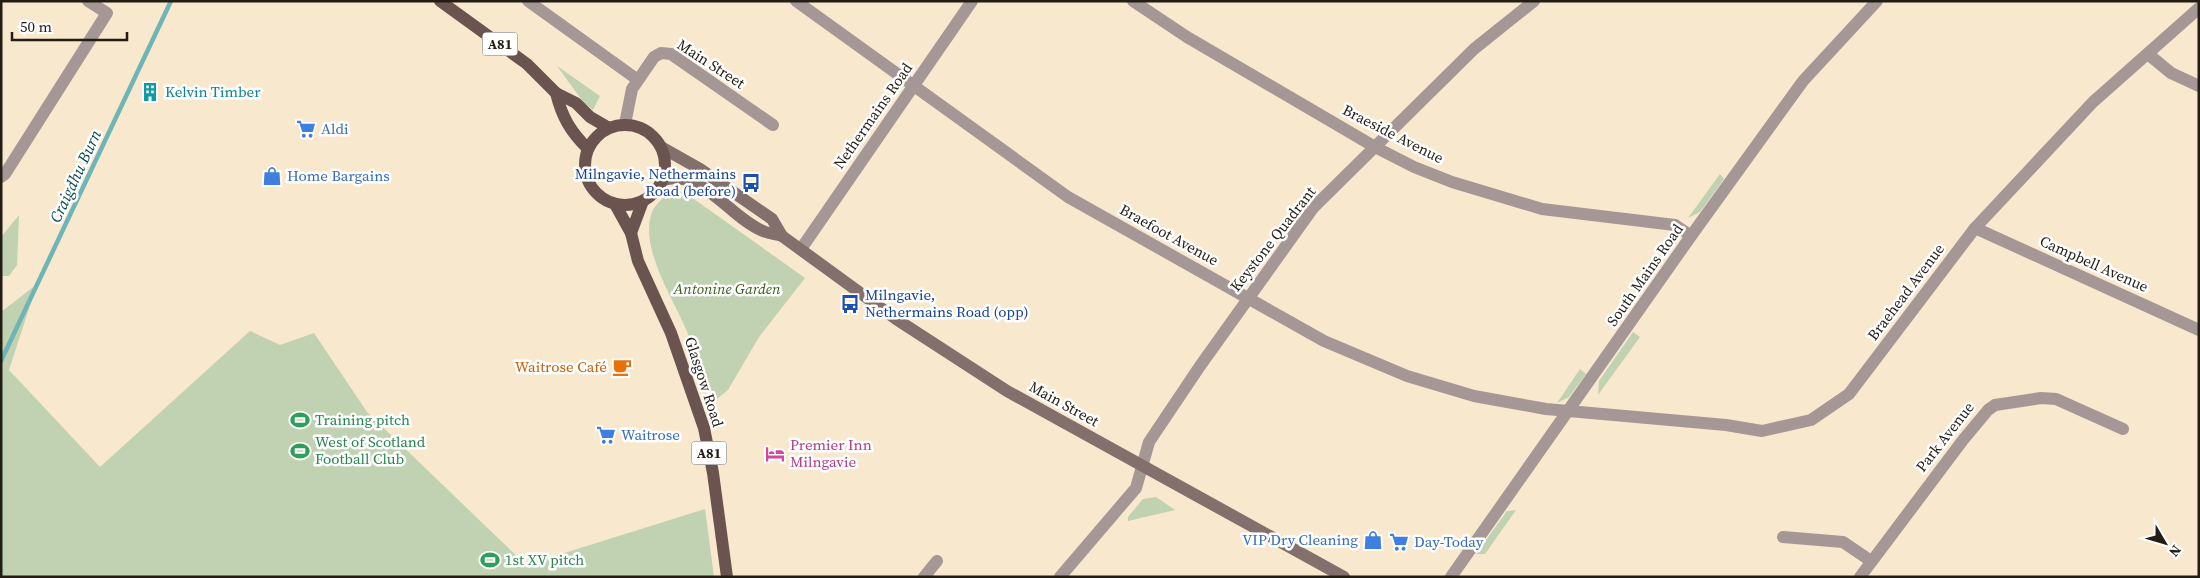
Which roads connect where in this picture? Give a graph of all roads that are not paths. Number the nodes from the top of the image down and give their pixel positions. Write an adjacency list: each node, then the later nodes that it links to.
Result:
1 (88, 1): 21 (street)
2 (440, 1): 14 (main road, A81)
3 (528, 1): 11 (street)
4 (796, 1): 12 (street, Braefoot Avenue)
5 (972, 1): 12 (street, Nethermains Road)
6 (1133, 1): 19 (street, Braeside Avenue)
7 (1877, 1): 28 (street, South Mains Road)
8 (1526, 3): 19 (street, Keystone Quadrant)
9 (2199, 8): 10 (street, Braehead Avenue)
10 (2148, 54): 13 (street); 25 (street, Braehead Avenue)
11 (638, 80): 15 (street, Main Street); 16 (street, Main Street)
12 (914, 85): 29 (street, Nethermains Road); 30 (street, Braefoot Avenue)
13 (2199, 86)
14 (556, 93): 17 (main road, A81); 20 (main road)
15 (625, 124): 17 (main road); 18 (main road)
16 (773, 125)
17 (609, 128): 20 (main road)
18 (662, 147): 22 (main road); 27 (main road, Main Street)
19 (1375, 147): 28 (street, Braeside Avenue); 30 (street, Keystone Quadrant)
20 (588, 149): 24 (main road, A81)
21 (1, 177)
22 (663, 180): 23 (main road); 27 (main road, Main Street)
23 (643, 201): 24 (main road); 26 (main road)
24 (614, 204): 26 (main road, Glasgow Road / A81)
25 (1975, 228): 31 (street, Campbell Avenue); 32 (street, Braehead Avenue)
26 (632, 233): 38 (main road, Glasgow Road / A81)
27 (782, 236): 29 (main road, Main Street)
28 (1691, 236): 32 (street, South Mains Road)
29 (801, 249): 34 (main road, Main Street)
30 (1248, 297): 32 (street, Braefoot Avenue); 34 (street, Keystone Quadrant)
31 (2199, 330)
32 (1569, 412): 42 (street, South Mains Road)
33 (2123, 429): 37 (street, Park Avenue)
34 (1142, 466): 40 (street, Keystone Quadrant); 41 (main road, Main Street)
35 (1783, 537): 37 (street)
36 (937, 561): 39 (street)
37 (1871, 562): 43 (street, Park Avenue)
38 (728, 577)
39 (924, 577)
40 (1060, 577)
41 (1344, 577)
42 (1451, 577)
43 (1860, 577)

